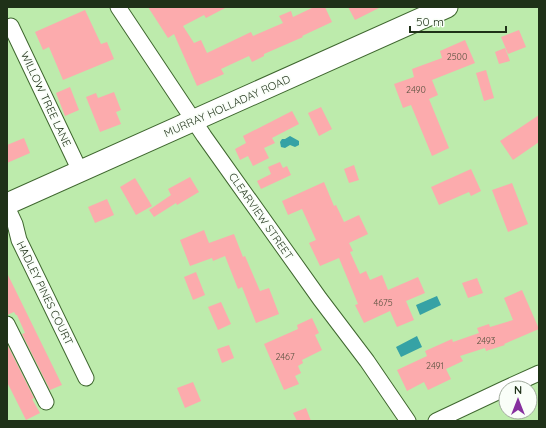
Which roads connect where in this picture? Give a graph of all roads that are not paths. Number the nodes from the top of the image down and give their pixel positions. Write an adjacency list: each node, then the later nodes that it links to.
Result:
1 (118, 7): 4 (street, CLEARVIEW STREET)
2 (446, 7): 4 (street, MURRAY HOLLADAY ROAD)
3 (12, 26): 5 (street, WILLOW TREE LANE)
4 (194, 120): 5 (street, MURRAY HOLLADAY ROAD); 13 (street, CLEARVIEW STREET)
5 (80, 171): 6 (street, MURRAY HOLLADAY ROAD)
6 (7, 206): 9 (street, HADLEY PINES COURT)
7 (7, 324): 12 (street)
8 (539, 373): 10 (street)
9 (86, 378)
10 (524, 380)
11 (498, 392): 14 (street)
12 (46, 402)
13 (408, 421)
14 (436, 421)

